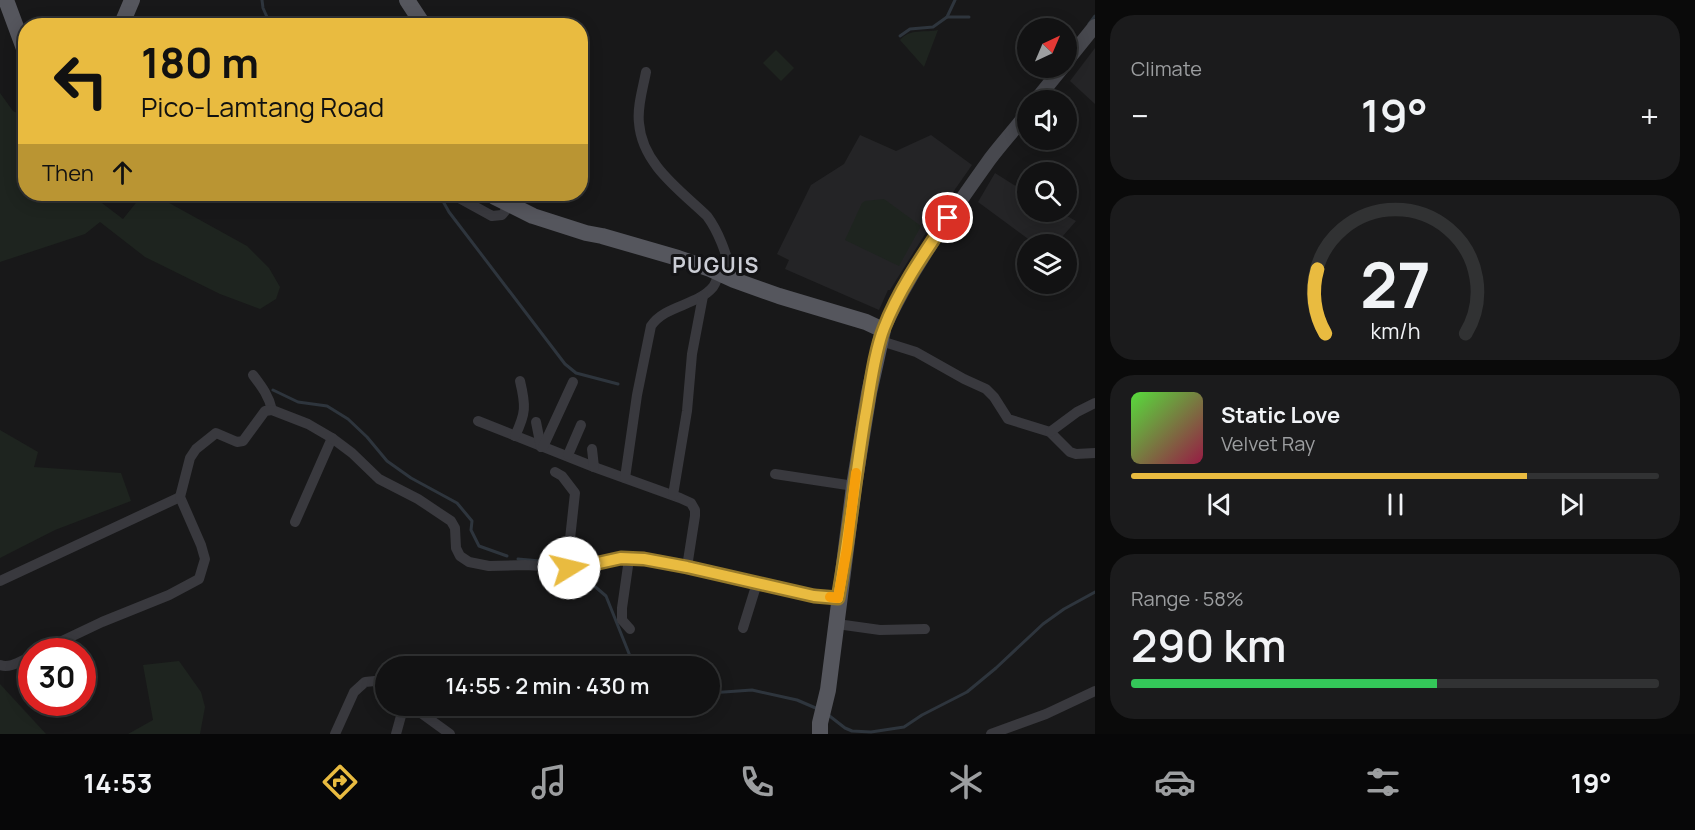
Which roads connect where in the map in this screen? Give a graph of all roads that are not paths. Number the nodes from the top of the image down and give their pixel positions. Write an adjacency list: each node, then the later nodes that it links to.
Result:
1 (6, 0): 7 (main road)
2 (132, 0): 4 (main road)
3 (407, 0): 5 (main road)
4 (124, 18)
5 (419, 18)
6 (1095, 26): 8 (main road)
7 (18, 32)
8 (1077, 48)
9 (646, 72): 16 (street)
10 (1054, 78): 11 (main road)
11 (1044, 90)
12 (1017, 126): 18 (main road)
13 (465, 201): 15 (street)
14 (502, 201): 15 (main road)
15 (510, 205): 16 (main road)
16 (726, 277): 17 (street); 18 (main road)
17 (702, 296): 37 (street); 39 (street)
18 (882, 336): 27 (street); 38 (main road)
19 (253, 375): 23 (street)
20 (520, 381): 28 (street)
21 (573, 382): 30 (street)
22 (1095, 403): 27 (street)
23 (272, 410): 29 (street); 40 (street)
24 (478, 421): 28 (street)
25 (536, 422): 30 (street)
26 (581, 425): 33 (street)
27 (1050, 432): 32 (street)
28 (515, 436): 30 (street)
29 (332, 438): 41 (street); 44 (street)
30 (542, 447): 33 (street)
31 (592, 449): 34 (street)
32 (1095, 453)
33 (568, 455): 34 (street)
34 (594, 466): 37 (street)
35 (555, 472): 44 (street)
36 (775, 474): 38 (street)
37 (625, 478): 39 (street)
38 (854, 486): 47 (main road)
39 (673, 495): 43 (street)
40 (180, 497): 45 (street); 52 (street)
41 (295, 522)
42 (629, 559): 43 (street); 44 (street); 51 (street)
43 (687, 567): 46 (street)
44 (569, 568)
45 (0, 581)
46 (757, 583): 47 (street); 49 (street)
47 (838, 598): 48 (main road)
48 (837, 624): 50 (street); 59 (main road)
49 (743, 628)
50 (925, 629)
51 (630, 630)
52 (68, 638)
53 (18, 662): 54 (street)
54 (0, 665)
55 (375, 681): 60 (street)
56 (1095, 691): 63 (street)
57 (401, 716): 61 (street)
58 (425, 716): 62 (street)
59 (820, 728)
60 (335, 734)
61 (396, 734)
62 (450, 734)
63 (991, 734)

